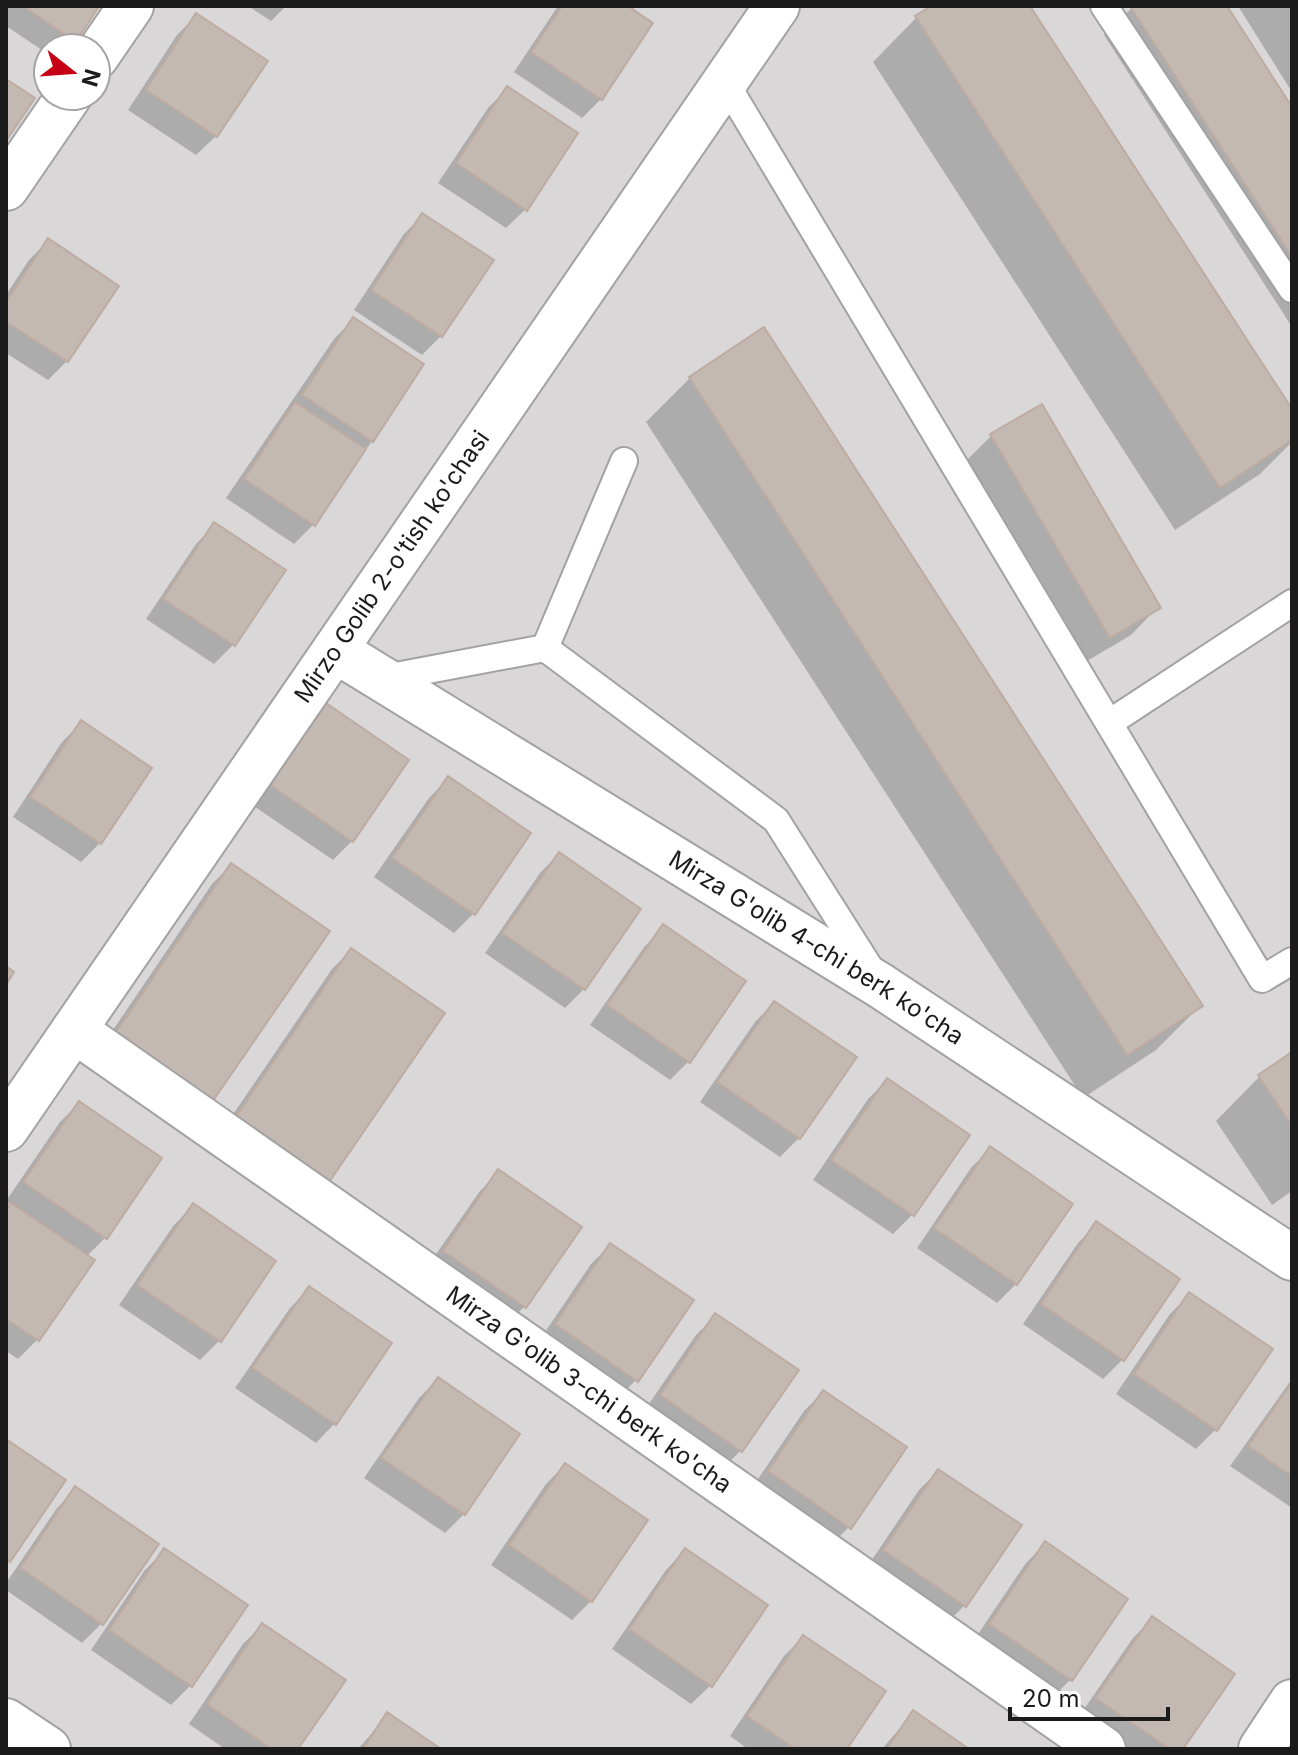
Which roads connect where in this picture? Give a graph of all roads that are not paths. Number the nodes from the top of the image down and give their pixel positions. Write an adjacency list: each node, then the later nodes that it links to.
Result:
1 (131, 6): 4 (street)
2 (777, 6): 5 (street, Mirzo Golib 2-o'tish ko'chasi)
3 (1104, 6): 8 (lane)
4 (112, 34)
5 (725, 82): 12 (street, Mirzo Golib 2-o'tish ko'chasi); 14 (lane)
6 (58, 112): 7 (street)
7 (6, 188)
8 (1292, 289)
9 (624, 461): 11 (lane)
10 (1292, 603): 14 (lane)
11 (545, 648): 13 (lane); 16 (lane)
12 (335, 650): 13 (street, Mirza G'olib 4-chi berk ko'cha); 17 (street, Mirzo Golib 2-o'tish ko'chasi)
13 (380, 679): 16 (street, Mirza G'olib 4-chi berk ko'cha)
14 (1109, 723): 15 (lane)
15 (1292, 961)
16 (881, 986): 19 (street, Mirza G'olib 4-chi berk ko'cha)
17 (74, 1030): 18 (street, Mirzo Golib 2-o'tish ko'chasi); 23 (street, Mirza G'olib 3-chi berk ko'cha)
18 (6, 1129)
19 (1292, 1258)
20 (1292, 1702): 24 (street)
21 (6, 1721): 22 (street)
22 (48, 1749)
23 (1103, 1749)
24 (1261, 1749)

